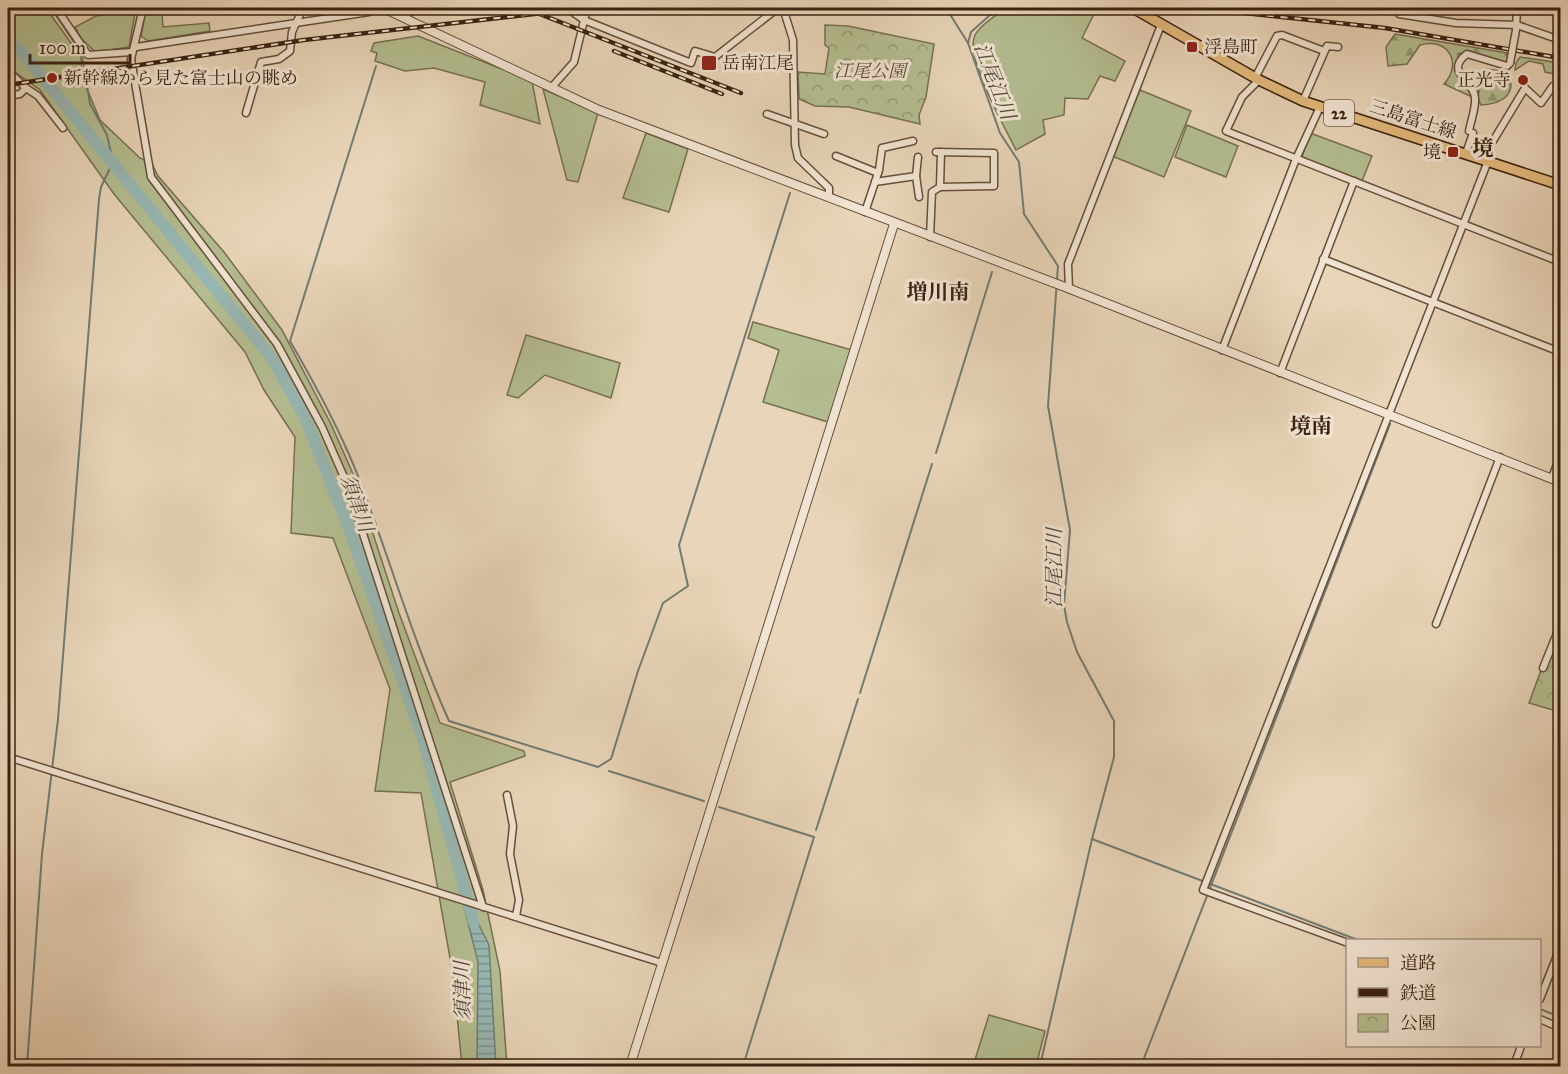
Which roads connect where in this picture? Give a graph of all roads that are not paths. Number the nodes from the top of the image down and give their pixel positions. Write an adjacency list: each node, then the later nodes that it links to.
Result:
1 (56, 8): 21 (street)
2 (144, 8): 21 (street)
3 (303, 8): 16 (street)
4 (374, 8): 16 (street)
5 (383, 8): 14 (street)
6 (426, 8): 14 (street)
7 (567, 8): 15 (street)
8 (587, 8): 15 (street)
9 (778, 8): 15 (street)
10 (783, 8): 33 (street)
11 (1133, 8): 17 (main road, 三島富士線 / 22)
12 (1395, 8): 18 (street)
13 (1517, 8): 18 (street)
14 (402, 16): 26 (street)
15 (584, 20): 26 (street)
16 (297, 24): 21 (street); 31 (street)
17 (1161, 25): 24 (main road, 三島富士線 / 22); 57 (street)
18 (1516, 28): 19 (street); 38 (street, bridge)
19 (1560, 40)
20 (1338, 47): 22 (street)
21 (134, 50): 73 (street)
22 (1324, 51): 24 (street); 29 (street)
23 (8, 71): 25 (street)
24 (1257, 79): 29 (main road, 三島富士線 / 22); 41 (street)
25 (26, 88): 27 (street); 34 (street)
26 (551, 88): 49 (street)
27 (8, 96)
28 (1560, 96): 37 (street)
29 (1303, 101): 30 (main road, 三島富士線 / 22)
30 (1320, 107): 38 (main road, 三島富士線 / 22); 41 (street)
31 (246, 113)
32 (767, 114): 33 (street)
33 (793, 123): 35 (street); 49 (street)
34 (63, 128)
35 (824, 134)
36 (913, 141): 43 (street)
37 (1493, 141)
38 (1466, 153): 42 (main road, 三島富士線 / 22)
39 (836, 156): 43 (street)
40 (918, 157): 44 (street)
41 (1296, 159): 45 (street); 59 (street)
42 (1488, 161): 47 (main road, 三島富士線 / 22); 52 (street)
43 (878, 173): 46 (street)
44 (915, 176): 46 (street); 50 (street)
45 (1354, 181): 52 (street); 55 (street)
46 (875, 182): 51 (street)
47 (1560, 185)
48 (940, 187): 48 (street); 54 (street)
49 (829, 197): 51 (street)
50 (919, 197)
51 (865, 212): 53 (street)
52 (1464, 223): 56 (street); 58 (street)
53 (894, 224): 54 (street); 77 (street)
54 (930, 237): 57 (street)
55 (1323, 259): 58 (street); 61 (street)
56 (1560, 262)
57 (1067, 288): 59 (street)
58 (1433, 302): 60 (street); 62 (street)
59 (1222, 350): 61 (street)
60 (1560, 352)
61 (1280, 373): 62 (street)
62 (1390, 415): 64 (street); 75 (street)
63 (1560, 456): 65 (street)
64 (1500, 457): 65 (street); 67 (street)
65 (1552, 478): 66 (street)
66 (1560, 482)
67 (1436, 624)
68 (1560, 626): 69 (street)
69 (1558, 637): 70 (street)
70 (1543, 668)
71 (8, 757): 73 (street)
72 (507, 795): 74 (street)
73 (483, 906): 74 (street)
74 (516, 916): 77 (street)
75 (1346, 943)
76 (1560, 948): 78 (street)
77 (662, 963): 82 (street)
78 (1541, 994)
79 (1541, 1020): 80 (street)
80 (1560, 1028)
81 (1521, 1047): 83 (street)
82 (630, 1066)
83 (1514, 1066)

